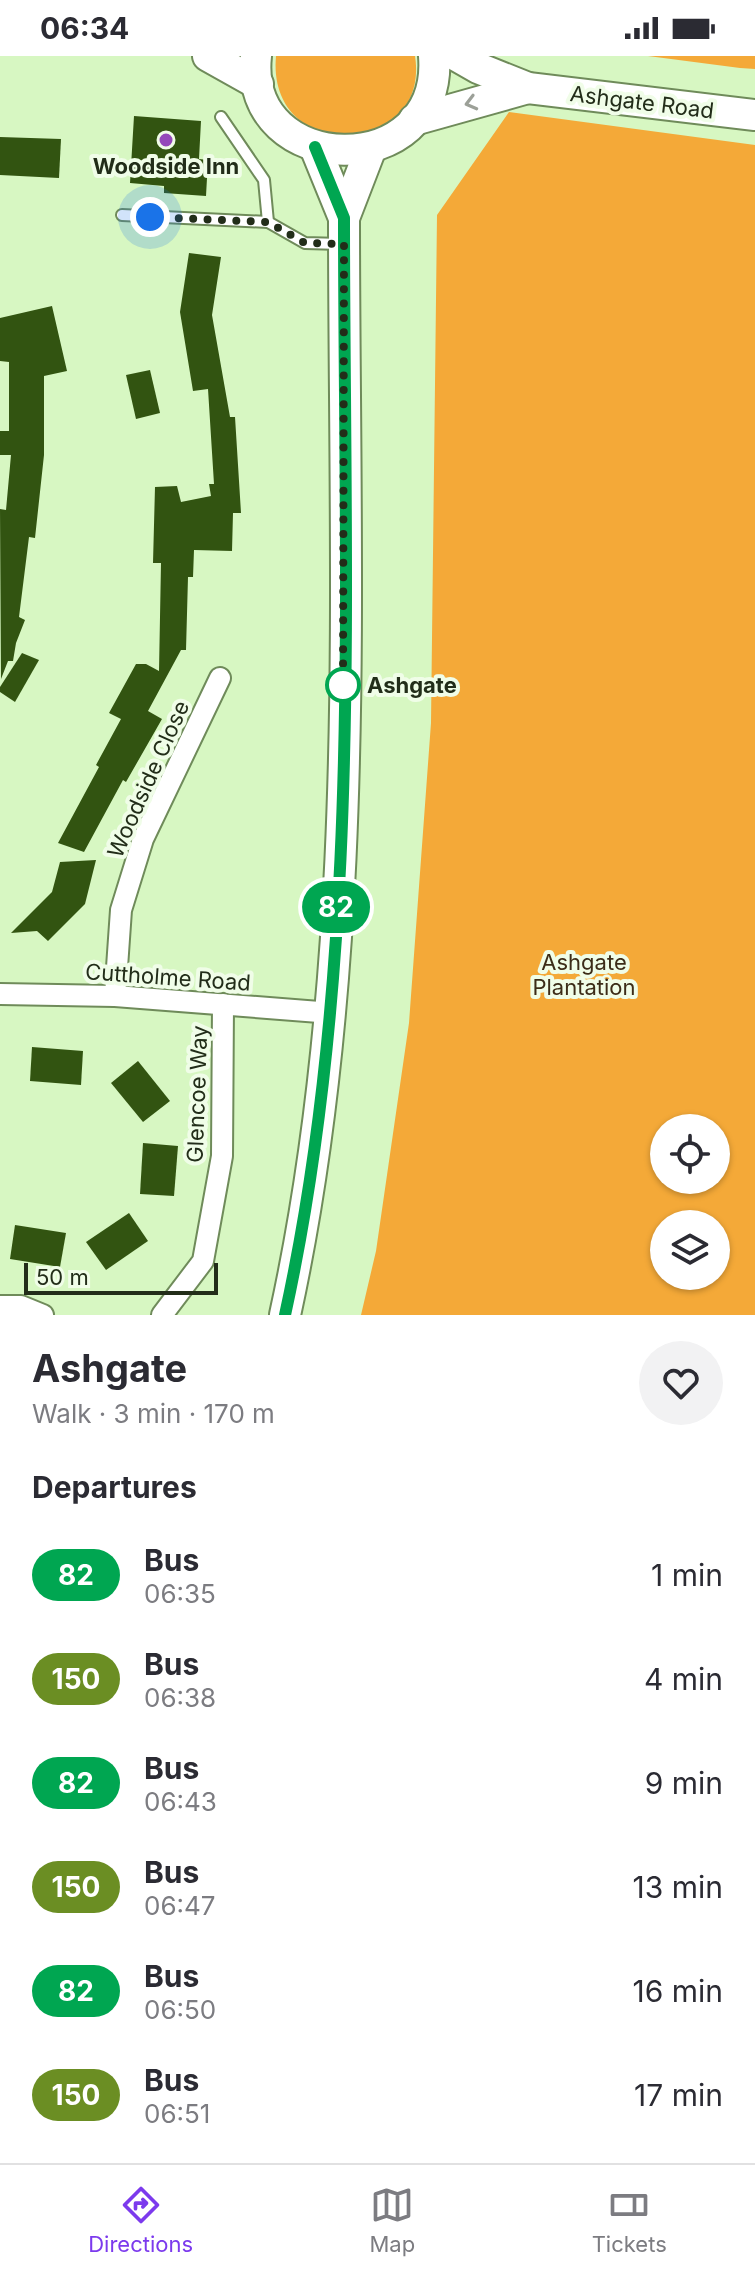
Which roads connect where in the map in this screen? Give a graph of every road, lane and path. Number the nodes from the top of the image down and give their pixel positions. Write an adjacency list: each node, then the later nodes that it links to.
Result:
1 (208, 56): 4 (main road)
2 (434, 56): 8 (main road)
3 (457, 56): 5 (main road, Ashgate Road)
4 (257, 70): 9 (main road)
5 (528, 88): 6 (main road, Ashgate Road); 8 (main road, Ashgate Road, one-way to 8)
6 (755, 115)
7 (221, 117): 12 (lane)
8 (414, 120): 10 (main road)
9 (315, 147): 10 (main road); 13 (main road)
10 (371, 148): 13 (main road)
11 (122, 215): 12 (lane)
12 (268, 222): 13 (lane)
13 (344, 231): 18 (main road)
14 (220, 678): 16 (street, Woodside Close)
15 (0, 994): 16 (street, Cuttholme Road)
16 (115, 996): 17 (street, Cuttholme Road)
17 (223, 1004): 18 (street, Cuttholme Road); 21 (street, Glencoe Way)
18 (332, 1013): 22 (main road)
19 (0, 1306): 20 (street)
20 (43, 1315)
21 (162, 1315)
22 (285, 1315)

